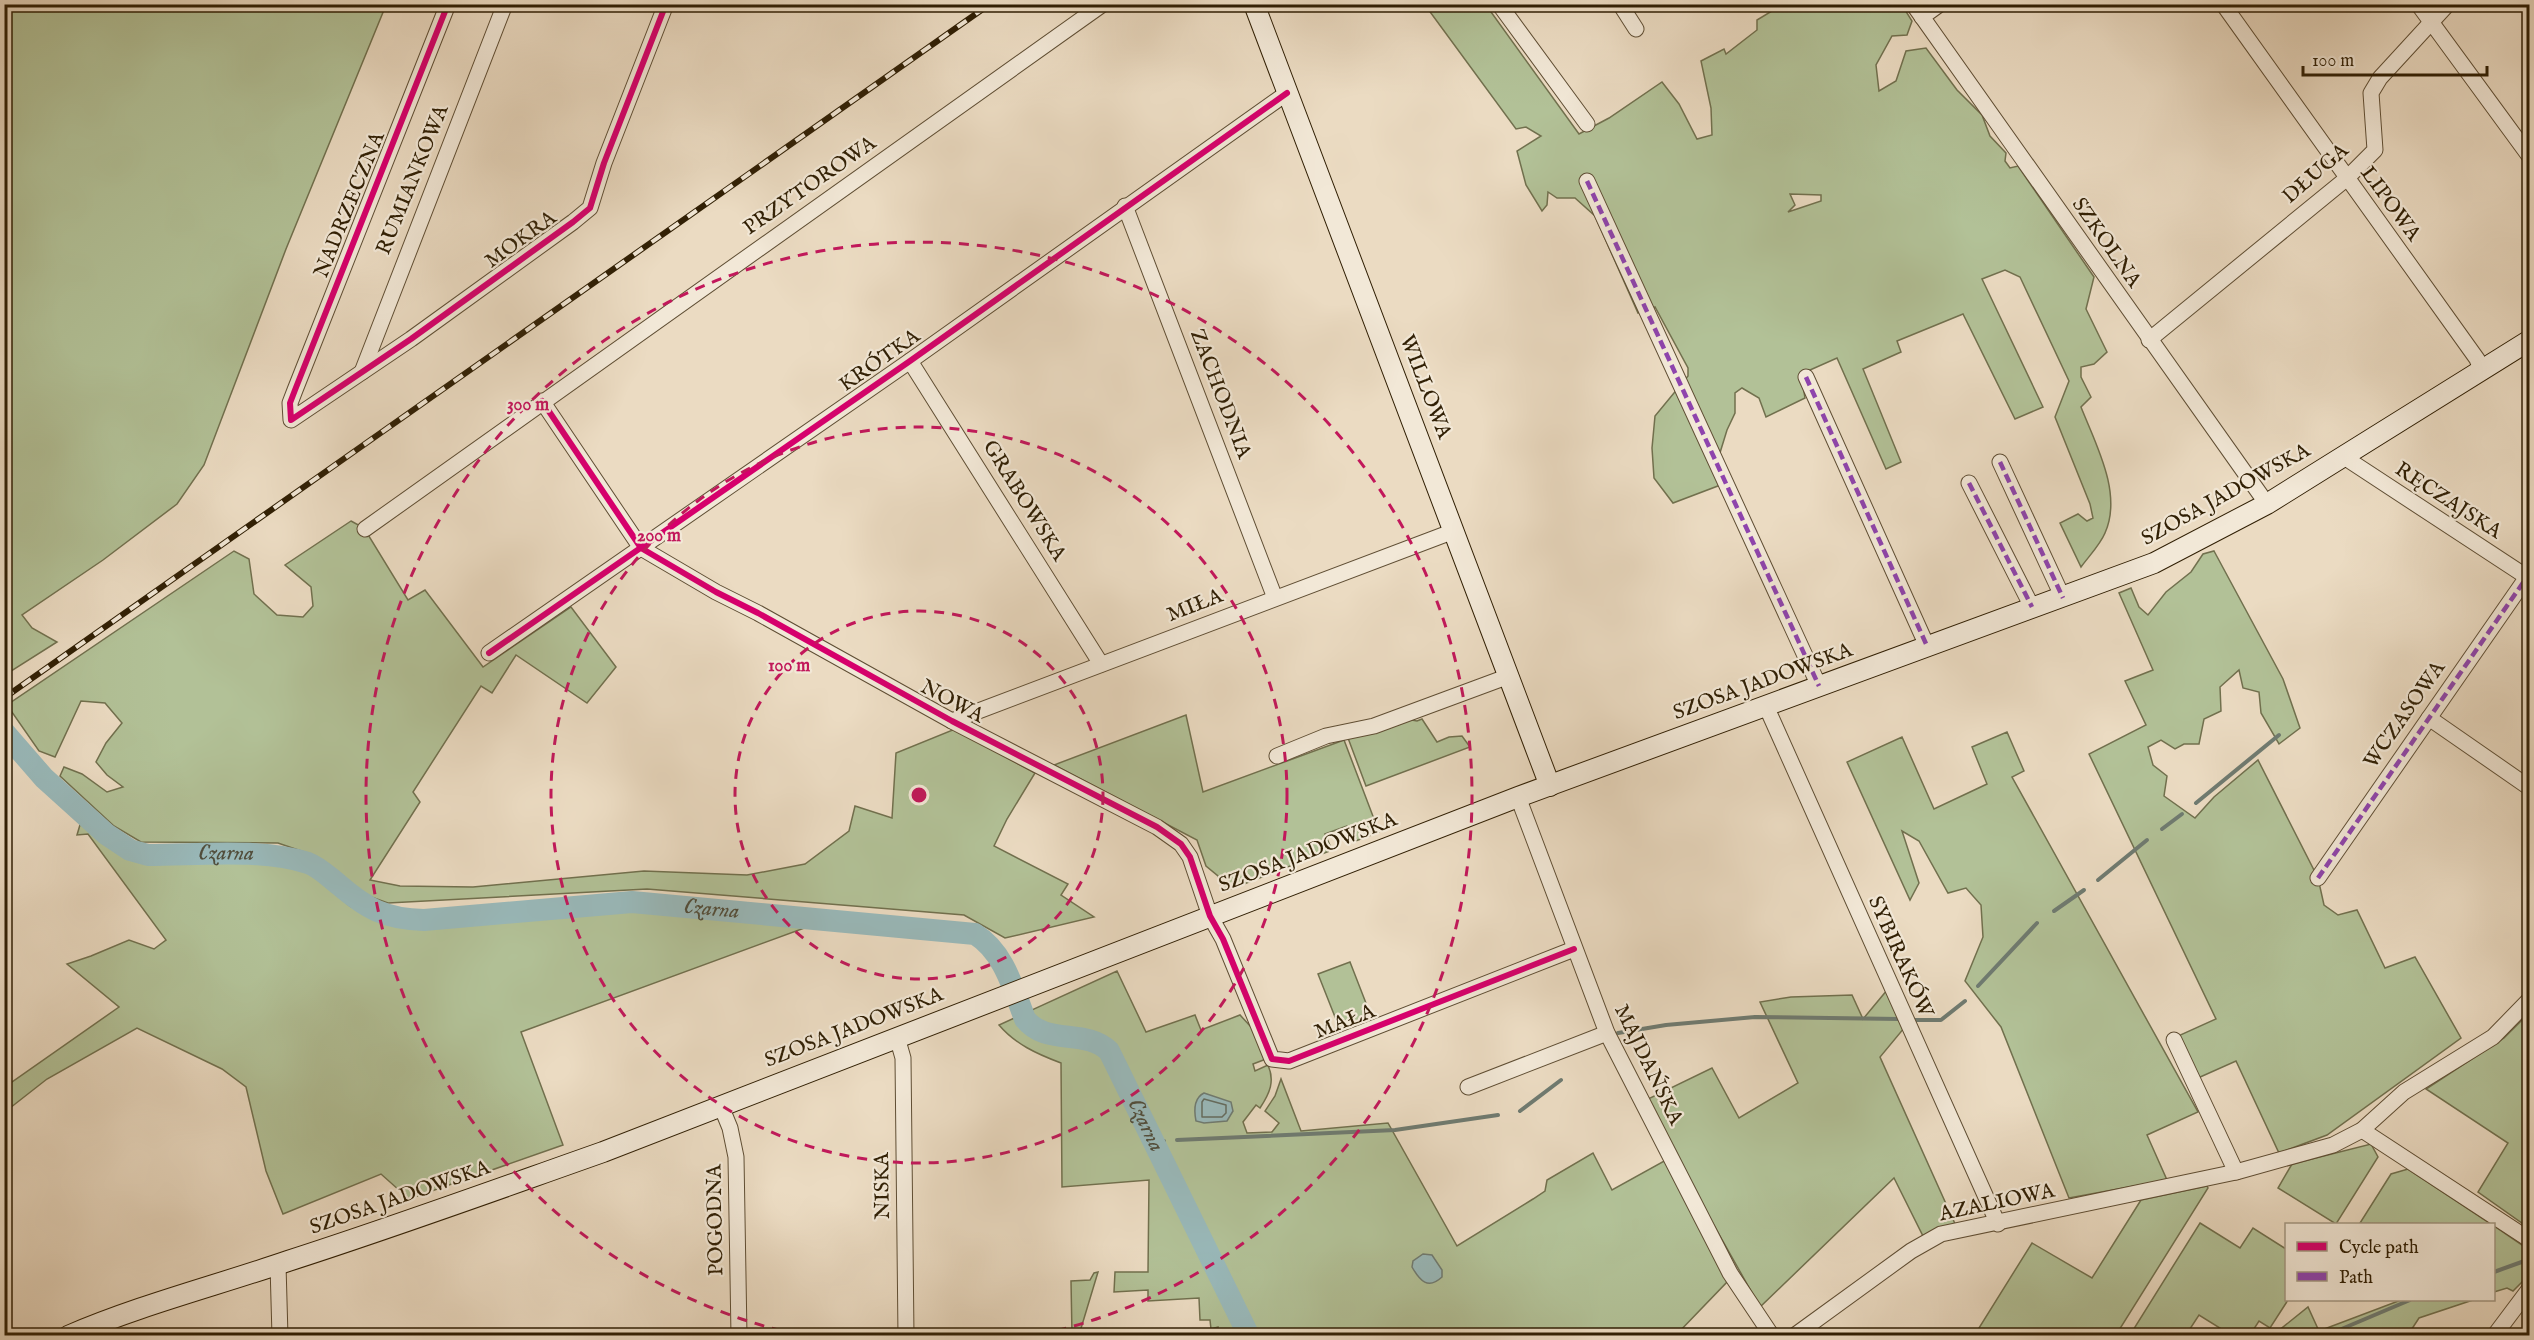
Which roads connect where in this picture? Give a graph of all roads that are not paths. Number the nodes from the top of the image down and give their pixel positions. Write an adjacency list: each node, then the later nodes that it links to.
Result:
1 (448, 4): 28 (street, NADRZECZNA)
2 (506, 4): 25 (street, RUMIANKOWA)
3 (666, 4): 25 (street, MOKRA)
4 (1103, 4): 27 (street, PRZYTOROWA)
5 (1254, 4): 15 (main road, WILLOWA)
6 (1499, 4): 16 (street)
7 (1620, 4): 14 (street)
8 (1940, 4): 12 (street)
9 (2223, 4): 18 (street, LIPOWA)
10 (2418, 4): 13 (street)
11 (2448, 4): 13 (street, DŁUGA)
12 (1917, 11): 21 (street, SZKOLNA)
13 (2432, 22): 17 (street); 18 (street, DŁUGA)
14 (1636, 28)
15 (1287, 93): 20 (street, KRÓTKA); 34 (main road, WILLOWA)
16 (1587, 124)
17 (2529, 157)
18 (2346, 179): 21 (street, DŁUGA); 24 (street, LIPOWA)
19 (1587, 181): 44 (street)
20 (1125, 206): 23 (street, KRÓTKA); 37 (street, ZACHODNIA)
21 (2150, 340): 32 (street, SZKOLNA)
22 (2529, 340): 24 (main road, SZOSA JADOWSKA)
23 (909, 361): 35 (street, KRÓTKA); 42 (street, GRABOWSKA)
24 (2481, 370): 29 (main road, SZOSA JADOWSKA)
25 (362, 372): 28 (street, MOKRA)
26 (1806, 377): 40 (street)
27 (542, 401): 33 (street, PRZYTOROWA); 35 (street)
28 (291, 420)
29 (2344, 457): 32 (main road, SZOSA JADOWSKA); 36 (street, RĘCZAJSKA)
30 (2000, 462): 38 (street)
31 (1970, 483): 39 (street)
32 (2266, 504): 38 (main road, SZOSA JADOWSKA)
33 (364, 529)
34 (1454, 531): 37 (street, MIŁA); 43 (main road, WILLOWA)
35 (641, 548): 41 (street, KRÓTKA); 47 (street, NOWA)
36 (2528, 578): 46 (street, WCZASOWA)
37 (1275, 598): 42 (street, MIŁA)
38 (2063, 598): 39 (main road, SZOSA JADOWSKA)
39 (2032, 608): 40 (main road, SZOSA JADOWSKA)
40 (1927, 646): 44 (main road, SZOSA JADOWSKA)
41 (489, 653)
42 (1101, 664): 47 (street, MIŁA)
43 (1509, 676): 48 (street); 49 (main road, WILLOWA)
44 (1819, 686): 45 (main road, SZOSA JADOWSKA)
45 (1766, 706): 49 (main road, SZOSA JADOWSKA); 63 (street, SYBIRAKÓW)
46 (2429, 718): 50 (street); 52 (street, WCZASOWA)
47 (952, 721): 53 (street, NOWA)
48 (1277, 756)
49 (1550, 786): 51 (main road, SZOSA JADOWSKA)
50 (2529, 788)
51 (1518, 797): 53 (main road, SZOSA JADOWSKA); 54 (street, MAJDAŃSKA)
52 (2318, 878)
53 (1210, 916): 54 (street, MAŁA); 57 (main road, SZOSA JADOWSKA)
54 (1574, 949): 56 (street, MAJDAŃSKA)
55 (2529, 999): 61 (street, AZALIOWA)
56 (1607, 1033): 59 (street); 71 (street, MAJDAŃSKA)
57 (897, 1037): 60 (main road, SZOSA JADOWSKA); 70 (street, NISKA)
58 (2174, 1040): 62 (street)
59 (1468, 1087)
60 (721, 1106): 65 (main road, SZOSA JADOWSKA); 69 (street, POGODNA)
61 (2362, 1130): 62 (street, AZALIOWA); 64 (street)
62 (2236, 1172): 63 (street, AZALIOWA)
63 (1998, 1224): 72 (street, AZALIOWA)
64 (2529, 1240)
65 (278, 1265): 67 (main road, SZOSA JADOWSKA); 68 (street)
66 (2529, 1288): 73 (street)
67 (68, 1335)
68 (280, 1335)
69 (739, 1335)
70 (906, 1335)
71 (1772, 1335)
72 (1794, 1335)
73 (2494, 1335)

